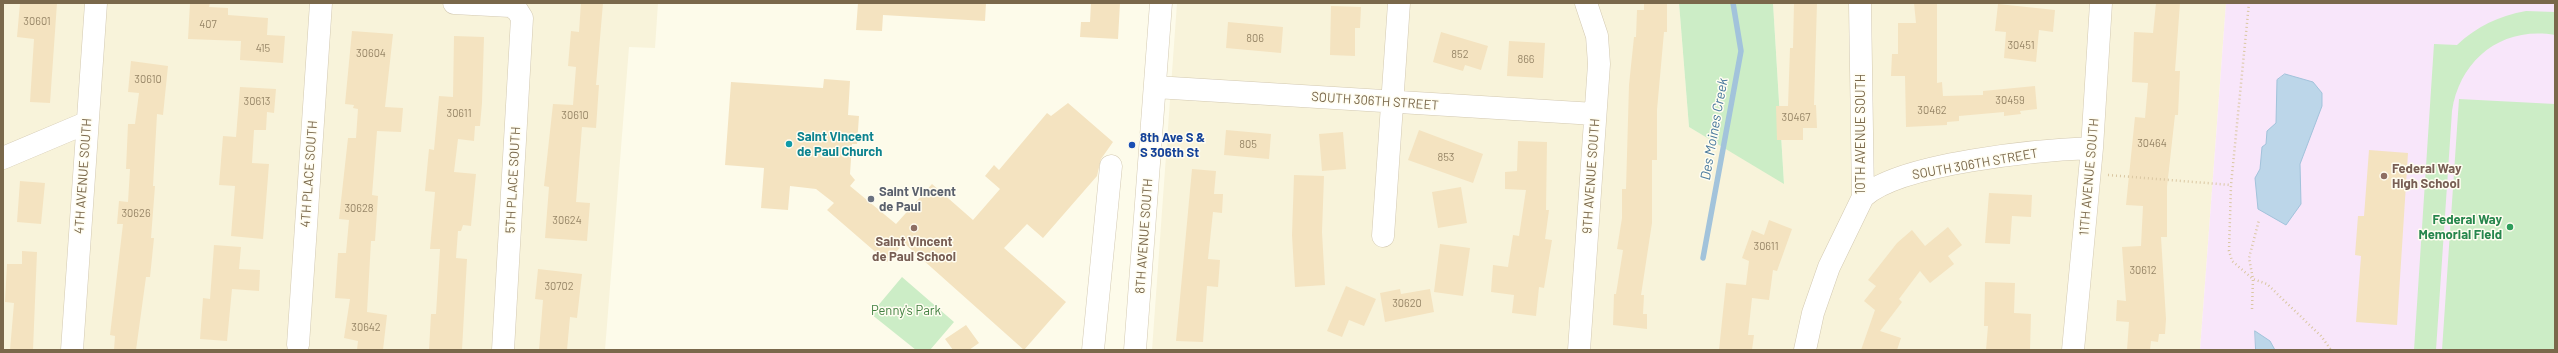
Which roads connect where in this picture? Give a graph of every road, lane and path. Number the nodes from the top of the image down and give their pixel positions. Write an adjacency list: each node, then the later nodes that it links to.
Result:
1 (96, 3): 13 (street, 4TH AVENUE SOUTH)
2 (321, 3): 24 (street, 4TH PLACE SOUTH)
3 (454, 3): 26 (street, 5TH PLACE SOUTH)
4 (1161, 3): 10 (street, 8TH AVENUE SOUTH)
5 (1399, 3): 11 (street)
6 (1586, 3): 12 (street, 9TH AVENUE SOUTH)
7 (1860, 3): 19 (street, 10TH AVENUE SOUTH)
8 (2101, 3): 14 (street, 11TH AVENUE SOUTH)
9 (2249, 3): 18 (path)
10 (1155, 87): 11 (street, SOUTH 306TH STREET); 28 (street, 8TH AVENUE SOUTH)
11 (1392, 102): 12 (street, SOUTH 306TH STREET); 21 (street)
12 (1596, 114): 29 (street, 9TH AVENUE SOUTH)
13 (86, 123): 15 (street); 25 (street, 4TH AVENUE SOUTH)
14 (2092, 148): 17 (street, 11TH AVENUE SOUTH); 19 (street, SOUTH 306TH STREET)
15 (3, 158)
16 (1112, 166): 27 (street)
17 (2090, 174): 18 (path); 31 (street, 11TH AVENUE SOUTH)
18 (2231, 185): 22 (path)
19 (1863, 197): 30 (street, 10TH AVENUE SOUTH)
20 (2259, 220): 22 (path)
21 (1382, 236)
22 (2253, 279): 23 (path); 32 (path)
23 (2252, 309)
24 (298, 345)
25 (72, 350)
26 (503, 350)
27 (1093, 350)
28 (1135, 350)
29 (1579, 350)
30 (1805, 350)
31 (2074, 350)
32 (2331, 350)

